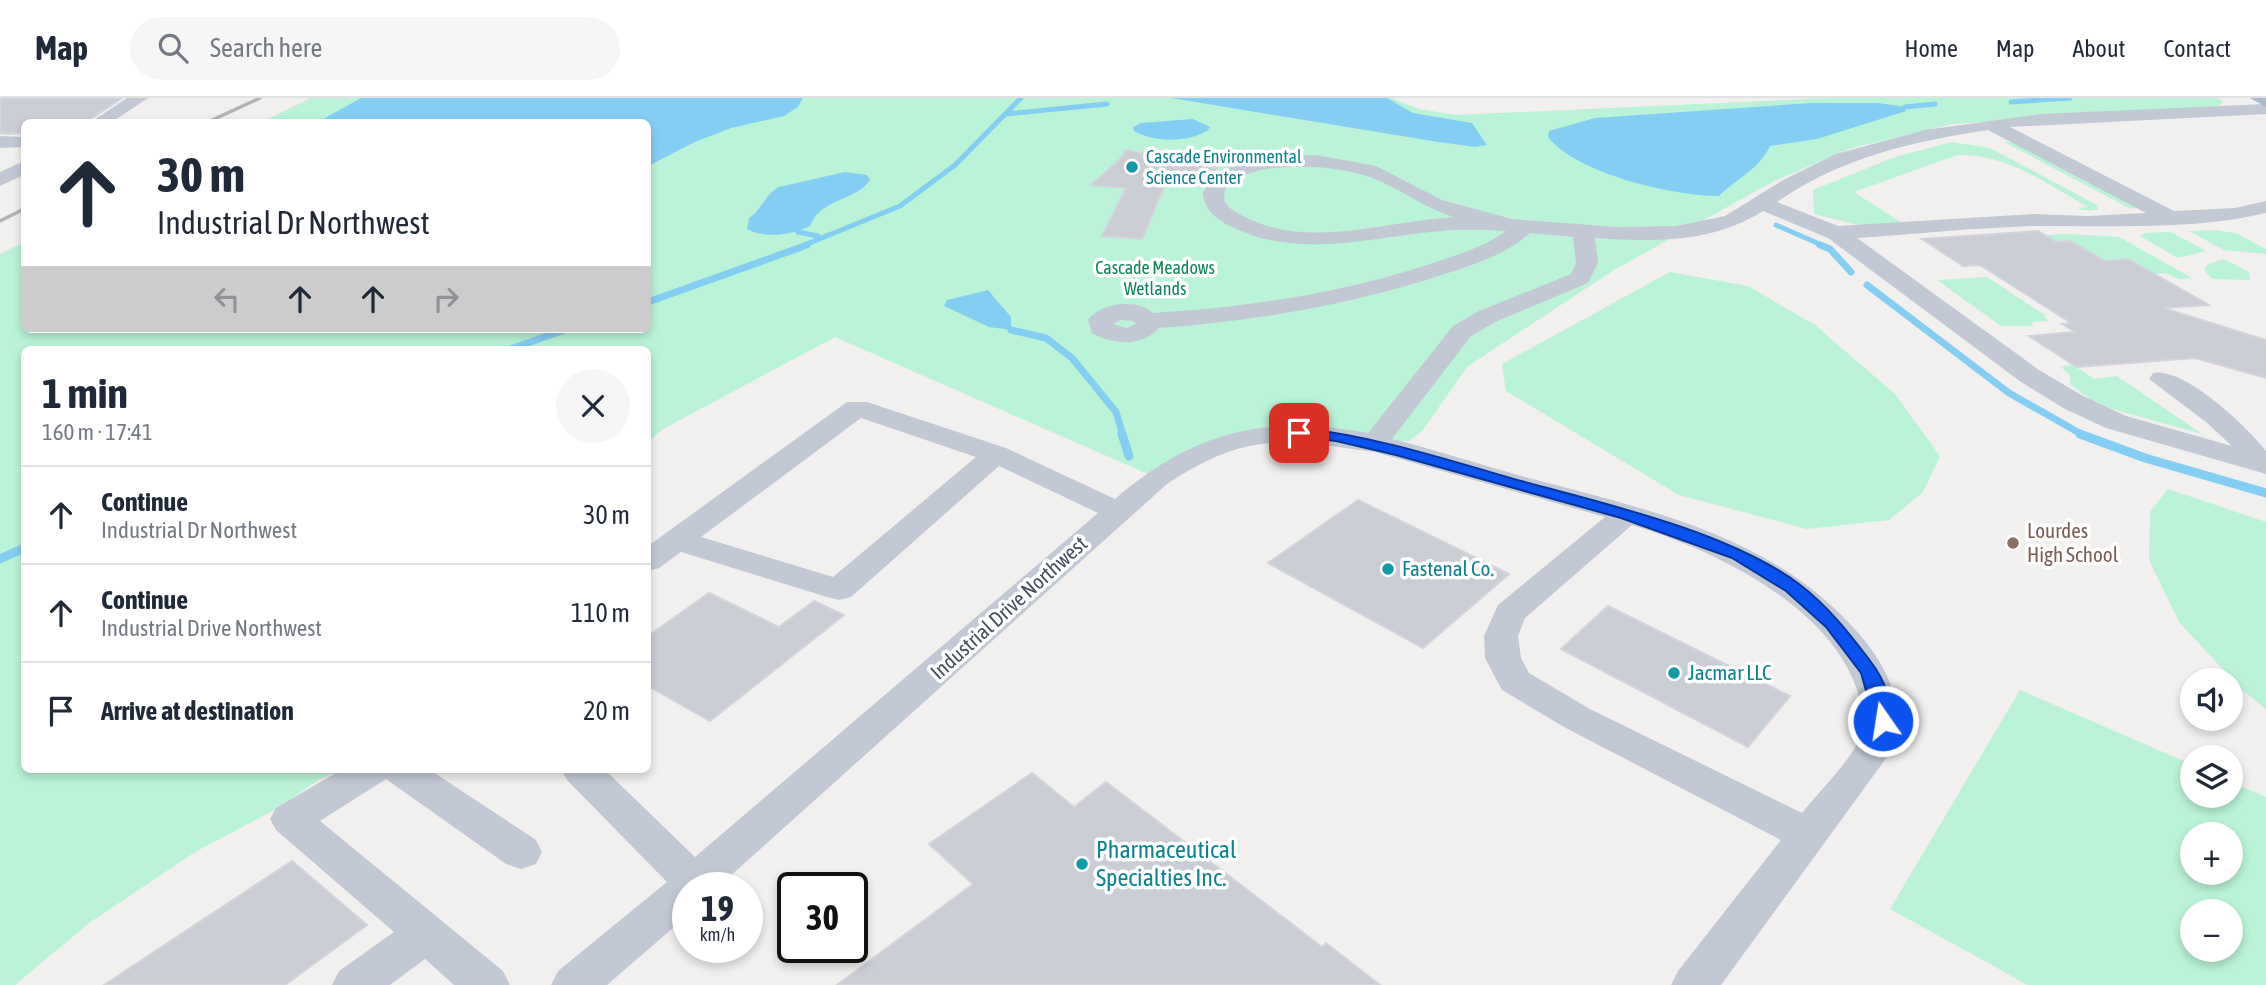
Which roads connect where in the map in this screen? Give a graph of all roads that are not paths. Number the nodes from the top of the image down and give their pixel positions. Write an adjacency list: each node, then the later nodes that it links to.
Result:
1 (124, 98): 2 (street)
2 (130, 98)
3 (139, 98): 7 (street)
4 (2260, 98): 5 (main road)
5 (2266, 100)
6 (2266, 110): 9 (street)
7 (105, 119)
8 (2266, 121): 10 (street)
9 (1976, 129): 10 (street); 16 (street); 19 (street)
10 (2011, 134): 18 (street)
11 (0, 142): 12 (street)
12 (21, 142)
13 (21, 169): 14 (street)
14 (0, 180)
15 (1405, 189): 20 (street); 21 (street); 21 (street)
16 (1761, 203): 22 (street); 23 (street)
17 (2266, 207): 18 (street)
18 (2171, 217): 19 (street)
19 (2134, 220): 23 (street)
20 (1518, 225): 21 (street); 22 (street); 24 (street)
21 (1385, 230)
22 (1583, 233): 26 (street)
23 (1836, 233): 28 (street)
24 (1149, 321)
25 (2162, 379): 28 (street)
26 (1374, 444): 29 (street, Industrial Drive Northwest); 30 (street, Industrial Drive Northwest)
27 (996, 454): 29 (street); 31 (street); 31 (street)
28 (2263, 464)
29 (1118, 511): 39 (street, Industrial Drive Northwest)
30 (1626, 515): 36 (street, Industrial Drive Northwest); 36 (street)
31 (677, 540): 32 (street)
32 (651, 559)
33 (367, 773): 41 (street)
34 (405, 773): 37 (street)
35 (584, 773): 38 (street)
36 (1808, 835): 45 (street, Industrial Drive Northwest)
37 (522, 852)
38 (678, 872)
39 (707, 872)
40 (672, 902): 44 (street, Industrial Drive Northwest)
41 (424, 935): 42 (street); 43 (street)
42 (355, 985)
43 (487, 985)
44 (574, 985)
45 (1694, 985)

